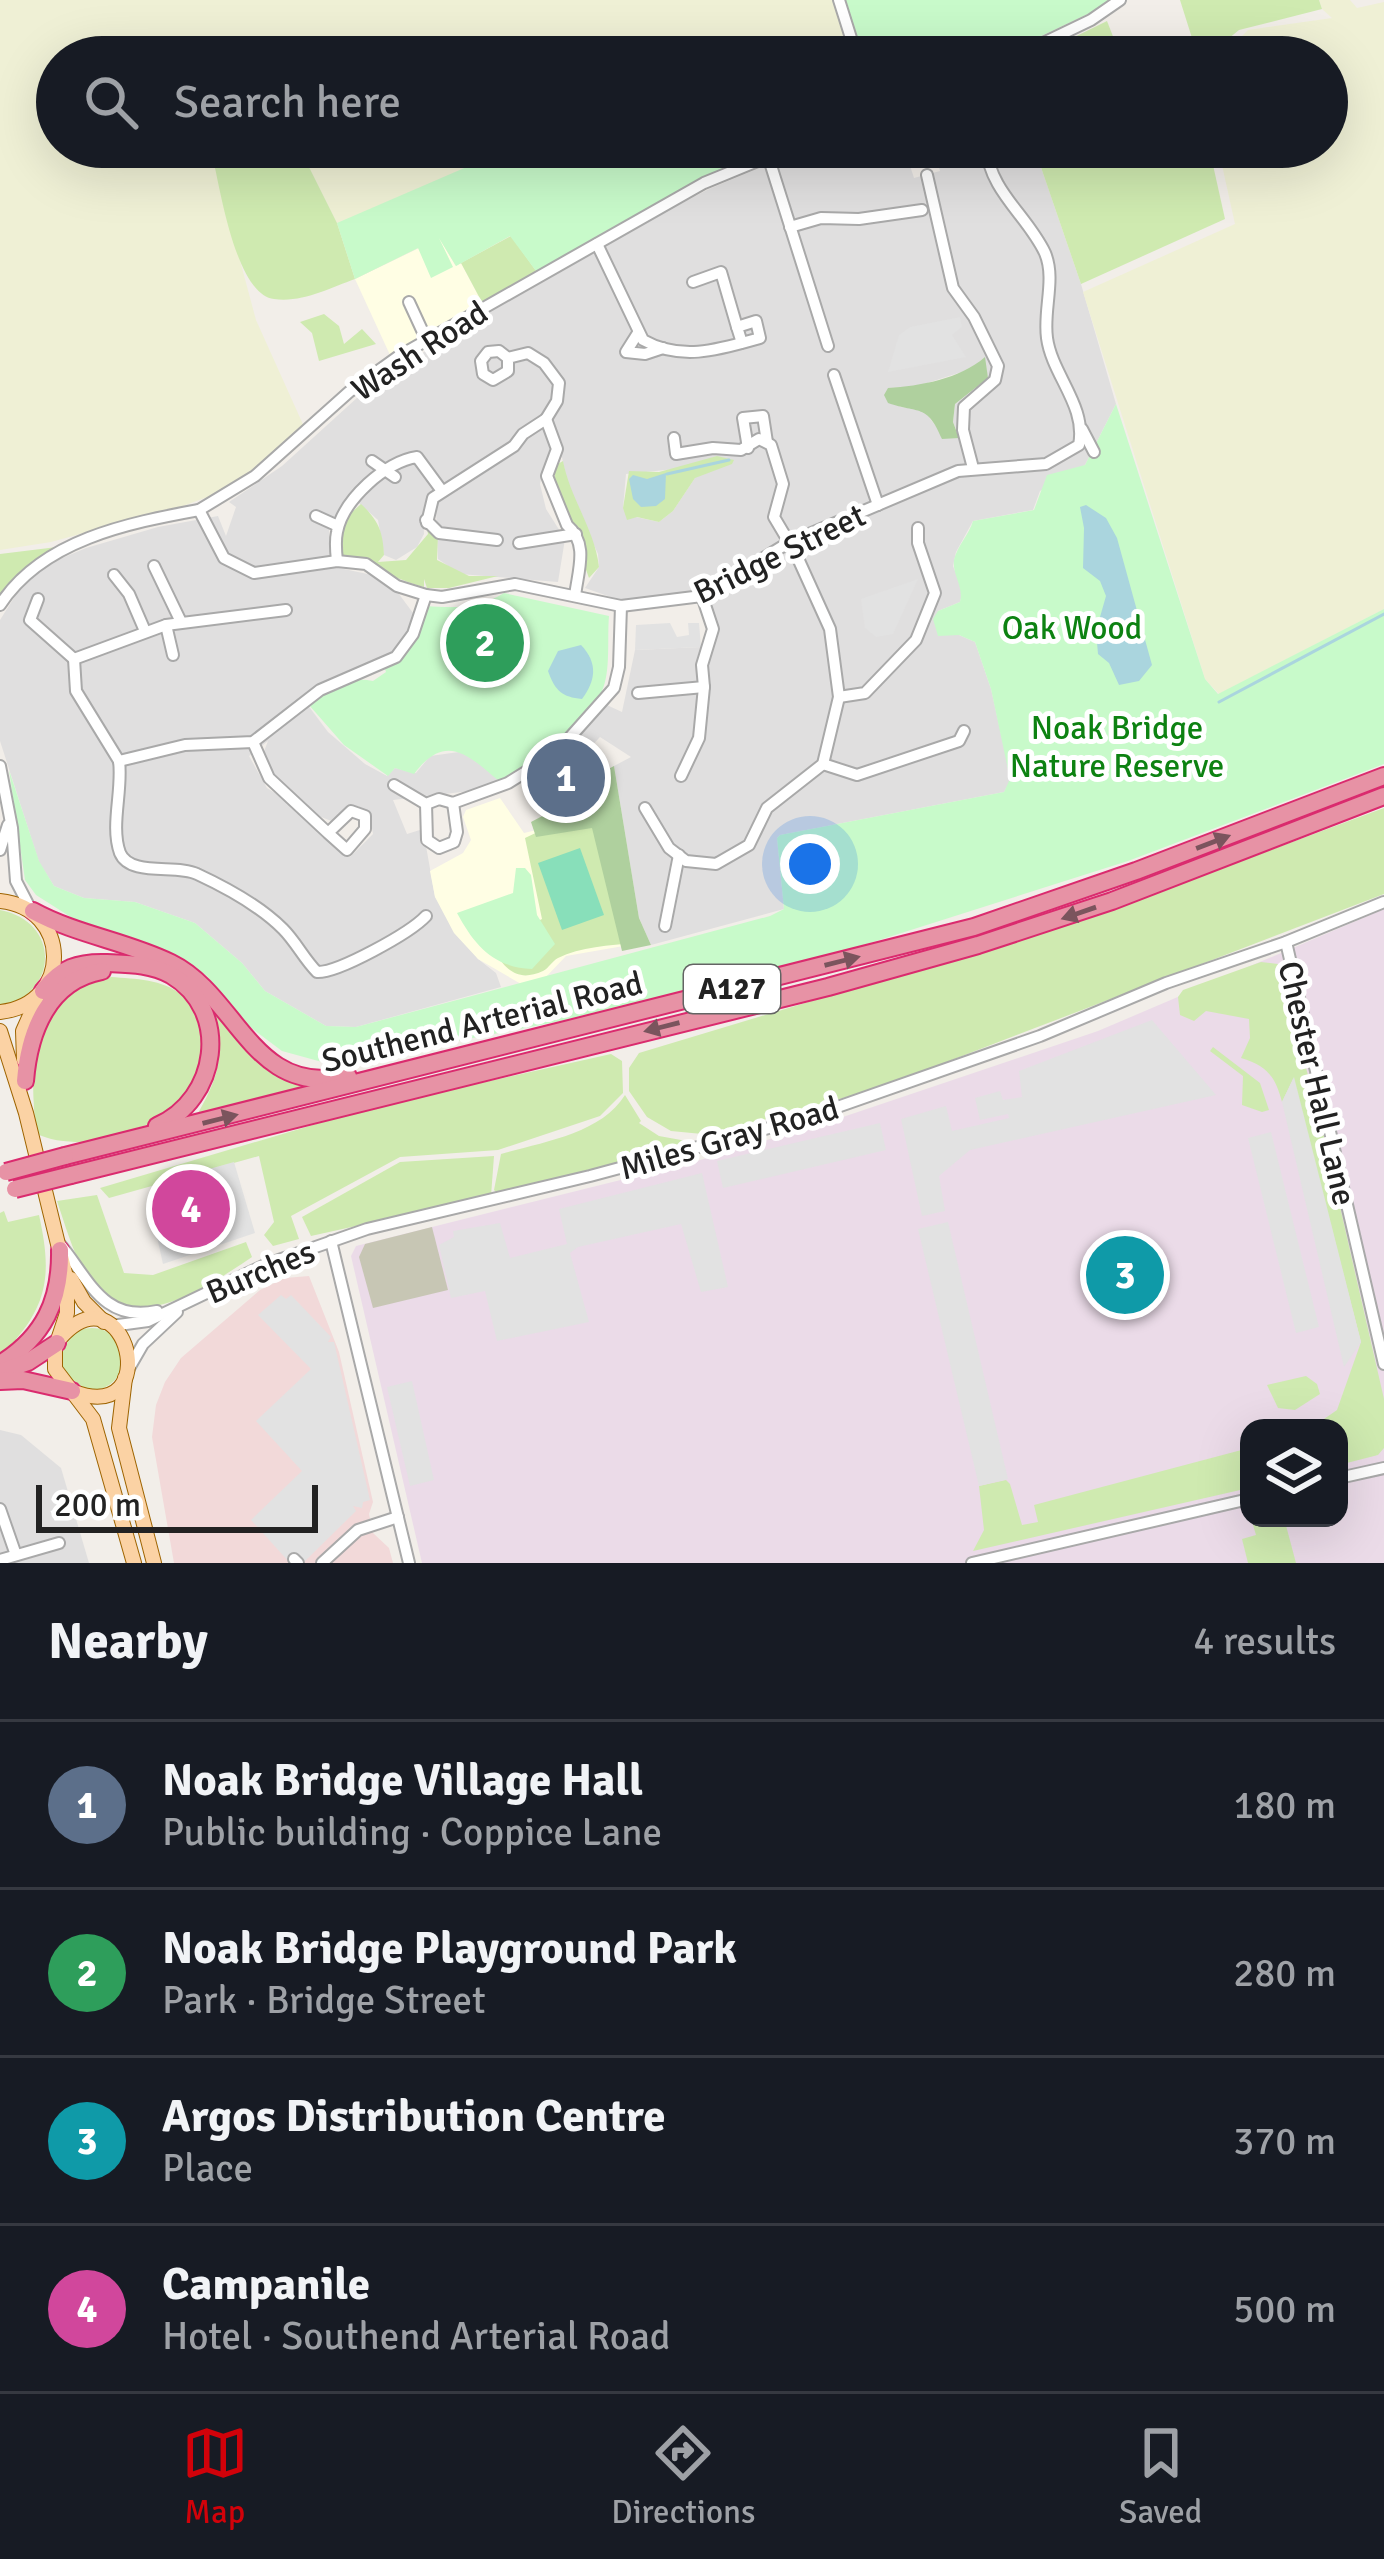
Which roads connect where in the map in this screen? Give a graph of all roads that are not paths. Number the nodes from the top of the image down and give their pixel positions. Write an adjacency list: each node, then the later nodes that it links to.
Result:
1 (839, 0): 3 (street)
2 (1120, 0): 4 (street)
3 (850, 36)
4 (1057, 36)
5 (740, 168): 11 (street, Wash Road)
6 (772, 168): 10 (street)
7 (991, 168): 23 (street)
8 (927, 175): 30 (street)
9 (922, 210): 10 (street)
10 (790, 227): 18 (street)
11 (597, 244): 15 (street); 16 (street, Wash Road)
12 (693, 282): 14 (street)
13 (410, 302): 16 (street)
14 (737, 327): 17 (street); 17 (street)
15 (638, 333): 19 (street); 19 (street)
16 (427, 341): 34 (street, Wash Road)
17 (742, 343): 19 (street)
18 (828, 346)
19 (666, 348)
20 (508, 358): 22 (street)
21 (834, 375): 33 (street)
22 (545, 419): 32 (street); 38 (street)
23 (1081, 425): 28 (street); 30 (street, Bridge Street)
24 (784, 436): 26 (street)
25 (674, 438): 27 (street)
26 (769, 443): 27 (street); 27 (street); 41 (street)
27 (748, 448)
28 (1094, 452)
29 (372, 461): 31 (street)
30 (973, 468): 33 (street, Bridge Street)
31 (390, 474): 32 (street); 36 (street)
32 (442, 491): 39 (street)
33 (878, 505): 41 (street, Bridge Street)
34 (200, 510): 42 (street, Bridge Street); 49 (street, Wash Road)
35 (316, 516): 36 (street)
36 (338, 526): 42 (street)
37 (918, 528): 59 (street)
38 (576, 534): 40 (street); 46 (street)
39 (497, 540)
40 (519, 543)
41 (788, 543): 47 (street, Bridge Street); 59 (street)
42 (337, 561): 45 (street, Bridge Street)
43 (154, 566): 52 (street)
44 (114, 575): 54 (street)
45 (426, 595): 46 (street, Bridge Street); 61 (street)
46 (575, 596): 50 (street, Bridge Street)
47 (702, 596): 50 (street, Bridge Street); 57 (street)
48 (38, 599): 56 (street)
49 (1, 600)
50 (621, 606): 69 (street)
51 (286, 610): 52 (street)
52 (181, 622): 53 (street)
53 (166, 625): 54 (street); 55 (street)
54 (145, 631): 56 (street)
55 (173, 655)
56 (74, 659): 62 (street)
57 (704, 687): 58 (street); 65 (street)
58 (638, 693)
59 (839, 697): 63 (street)
60 (964, 731): 63 (street)
61 (253, 742): 62 (street); 73 (street)
62 (119, 761): 79 (street)
63 (823, 764): 75 (street)
64 (0, 766): 72 (street)
65 (681, 776)
66 (1384, 776): 86 (highway, Southend Arterial Road / A127, one-way to 66)
67 (394, 784): 70 (street)
68 (1384, 796): 90 (highway, Southend Arterial Road / A127, one-way to 90, bridge)
69 (453, 803): 70 (street); 70 (street)
70 (426, 804)
71 (645, 808): 75 (street)
72 (9, 816): 74 (street); 78 (street)
73 (328, 833)
74 (0, 850)
75 (679, 855): 80 (street)
76 (0, 901): 78 (main road)
77 (1384, 902): 81 (street, Miles Gray Road)
78 (33, 911): 83 (main road); 86 (highway)
79 (426, 916)
80 (665, 926)
81 (1286, 942): 91 (street, Miles Gray Road); 96 (street, Chester Hall Lane)
82 (188, 990): 83 (highway); 87 (highway); 89 (highway, A127)
83 (43, 991): 84 (main road); 87 (main road)
84 (0, 1012)
85 (0, 1031): 88 (main road)
86 (520, 1043): 89 (highway, Southend Arterial Road / A127, one-way to 86)
87 (25, 1081): 88 (main road)
88 (26, 1113): 92 (main road)
89 (68, 1156): 90 (highway, Southend Arterial Road / A127, bridge)
90 (4, 1184)
91 (331, 1240): 93 (street, Burches); 105 (street)
92 (60, 1252): 93 (street); 94 (main road); 95 (main road); 97 (highway)
93 (188, 1302): 94 (street, Burches); 98 (street, Burches)
94 (107, 1324): 95 (main road); 98 (main road)
95 (59, 1340): 97 (highway); 100 (main road)
96 (1384, 1364)
97 (0, 1368)
98 (127, 1374): 100 (main road); 111 (main road)
99 (0, 1382): 100 (highway)
100 (73, 1391): 110 (main road)
101 (1384, 1468): 102 (street)
102 (1348, 1476)
103 (1240, 1501): 109 (street)
104 (0, 1509): 107 (street)
105 (398, 1517): 112 (street); 113 (street)
106 (59, 1544): 107 (street)
107 (16, 1555): 108 (street)
108 (0, 1560)
109 (1000, 1560): 114 (street)
110 (134, 1563)
111 (154, 1563)
112 (322, 1563)
113 (409, 1563)
114 (972, 1563)

